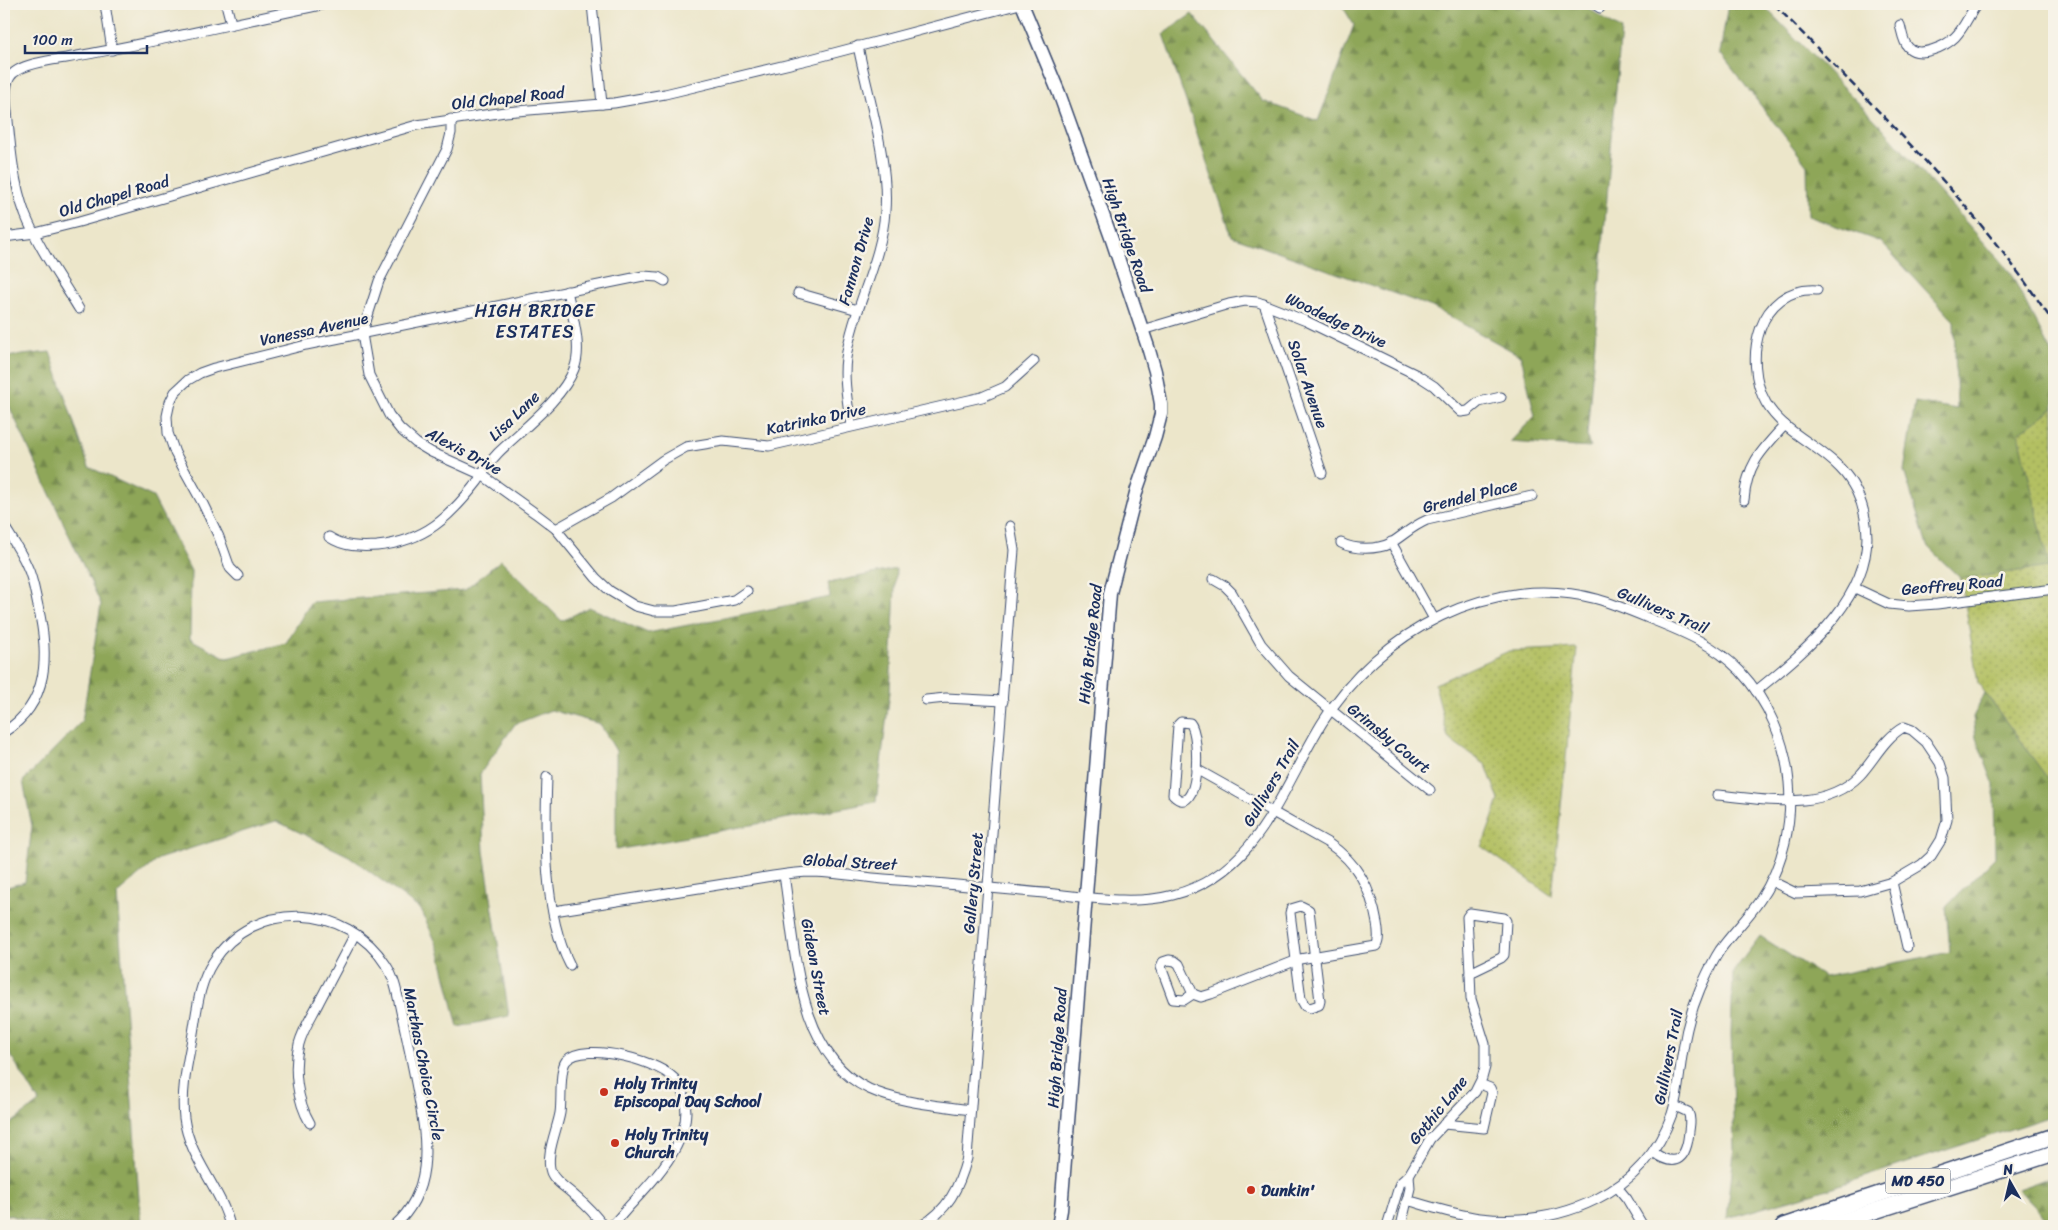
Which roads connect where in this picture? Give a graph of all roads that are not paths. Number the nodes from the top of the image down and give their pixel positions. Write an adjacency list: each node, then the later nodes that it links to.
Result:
1 (105, 4): 10 (street)
2 (226, 4): 7 (street)
3 (325, 4): 7 (street)
4 (592, 4): 11 (street)
5 (1021, 4): 9 (street, Old Chapel Road); 22 (street, High Bridge Road)
6 (1977, 4): 8 (street)
7 (231, 23): 10 (street)
8 (1900, 25)
9 (858, 46): 11 (street, Old Chapel Road); 21 (street, Fannon Drive)
10 (112, 50): 13 (street)
11 (602, 104): 12 (street, Old Chapel Road)
12 (451, 119): 13 (street, Old Chapel Road); 23 (street, Alexis Drive)
13 (35, 233): 14 (street, Old Chapel Road); 20 (street)
14 (4, 237)
15 (665, 281): 17 (street, Vanessa Avenue)
16 (1817, 290): 26 (street)
17 (567, 291): 23 (street, Vanessa Avenue); 29 (street, Lisa Lane)
18 (798, 293): 21 (street)
19 (1264, 304): 22 (street, Woodedge Drive); 25 (street, Woodedge Drive); 28 (street, Solar Avenue)
20 (79, 310)
21 (858, 310): 27 (street, Fannon Drive)
22 (1142, 330): 59 (street, High Bridge Road)
23 (362, 334): 29 (street, Alexis Drive); 38 (street, Vanessa Avenue)
24 (1034, 361): 27 (street, Katrinka Drive)
25 (1501, 397)
26 (1784, 425): 31 (street); 40 (street)
27 (852, 426): 34 (street, Katrinka Drive)
28 (1322, 473)
29 (482, 475): 34 (street, Alexis Drive); 35 (street, Lisa Lane)
30 (1532, 496): 36 (street, Grendel Place)
31 (1744, 500)
32 (4, 526): 48 (street)
33 (1010, 526): 46 (street, Gallery Street)
34 (556, 529): 42 (street, Alexis Drive)
35 (329, 537)
36 (1391, 542): 37 (street, Grendel Place); 43 (street)
37 (1341, 543)
38 (238, 576)
39 (1213, 579): 47 (street, Grimsby Court)
40 (1855, 588): 41 (street, Geoffrey Road); 44 (street)
41 (2054, 589)
42 (747, 591)
43 (1434, 619): 44 (street, Gullivers Trail); 47 (street, Gullivers Trail)
44 (1756, 691): 53 (street, Gullivers Trail)
45 (926, 700): 46 (street)
46 (1002, 701): 58 (street, Gallery Street)
47 (1330, 711): 51 (street, Grimsby Court); 54 (street, Gullivers Trail)
48 (4, 732)
49 (1196, 770): 49 (street); 54 (street)
50 (547, 777): 60 (street)
51 (1430, 790)
52 (1716, 795): 53 (street)
53 (1790, 802): 56 (street, Gullivers Trail); 57 (street)
54 (1273, 812): 59 (street, Gullivers Trail); 63 (street)
55 (784, 875): 58 (street, Global Street); 60 (street, Global Street); 70 (street, Gideon Street)
56 (1771, 881): 57 (street); 69 (street, Gullivers Trail)
57 (1892, 882): 62 (street)
58 (988, 887): 59 (street, Global Street); 70 (street, Gallery Street)
59 (1085, 897): 84 (street, High Bridge Road)
60 (554, 911): 65 (street)
61 (355, 934): 71 (street); 79 (street, Marthas Choice Circle); 80 (street, Marthas Choice Circle)
62 (1907, 948)
63 (1315, 955): 64 (street); 64 (street); 64 (street)
64 (1296, 960): 67 (street)
65 (570, 965)
66 (1470, 973): 66 (street, Gothic Lane); 68 (street, Gothic Lane)
67 (1193, 994): 67 (street)
68 (1480, 1084): 72 (street, Gothic Lane); 72 (street)
69 (1675, 1106): 74 (street, Gullivers Trail); 74 (street)
70 (970, 1110): 83 (street, Gallery Street)
71 (310, 1123)
72 (1444, 1124): 76 (street, Gothic Lane)
73 (2054, 1136): 88 (main road, MD 450)
74 (1653, 1152): 77 (street, Gullivers Trail)
75 (2054, 1152): 89 (main road, MD 450)
76 (1409, 1175): 78 (street, Gothic Lane); 85 (street, Gothic Lane)
77 (1618, 1188): 78 (street, Gullivers Trail); 87 (street)
78 (1407, 1200): 86 (street, Gothic Lane)
79 (230, 1226)
80 (394, 1226)
81 (603, 1226): 82 (street)
82 (611, 1226)
83 (921, 1226)
84 (1058, 1226)
85 (1387, 1226)
86 (1401, 1226)
87 (1643, 1226)
88 (1783, 1226)
89 (1828, 1226)

